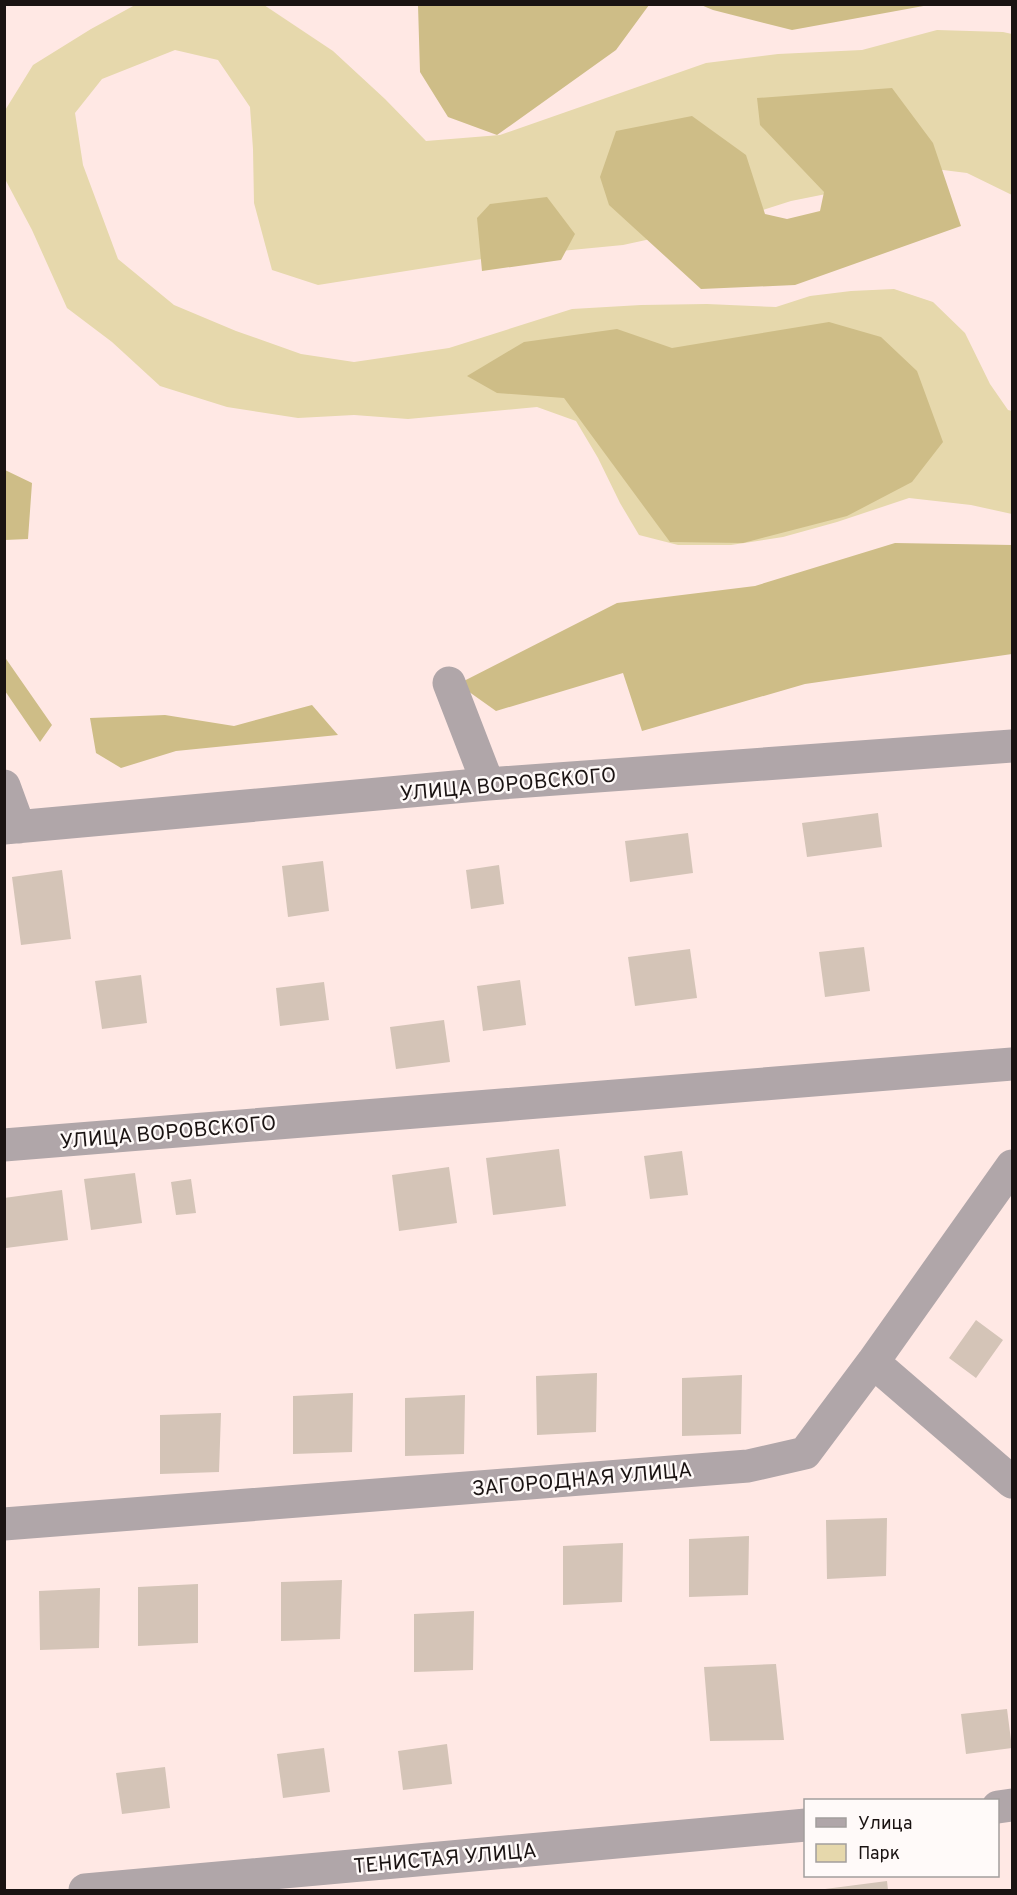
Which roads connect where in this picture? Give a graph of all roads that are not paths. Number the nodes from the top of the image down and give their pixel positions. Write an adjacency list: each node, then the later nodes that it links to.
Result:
1 (449, 683): 3 (street)
2 (1012, 746): 3 (street, УЛИЦА ВОРОВСКОГО)
3 (488, 784): 5 (street, УЛИЦА ВОРОВСКОГО)
4 (4, 786): 5 (street)
5 (12, 828)
6 (1012, 1064): 7 (street, УЛИЦА ВОРОВСКОГО)
7 (4, 1145)
8 (1012, 1166): 9 (street, ЗАГОРОДНАЯ УЛИЦА)
9 (873, 1362): 10 (street); 11 (street, ЗАГОРОДНАЯ УЛИЦА)
10 (1012, 1482)
11 (4, 1524)
12 (804, 1825): 13 (street, ТЕНИСТАЯ УЛИЦА)
13 (85, 1890)

